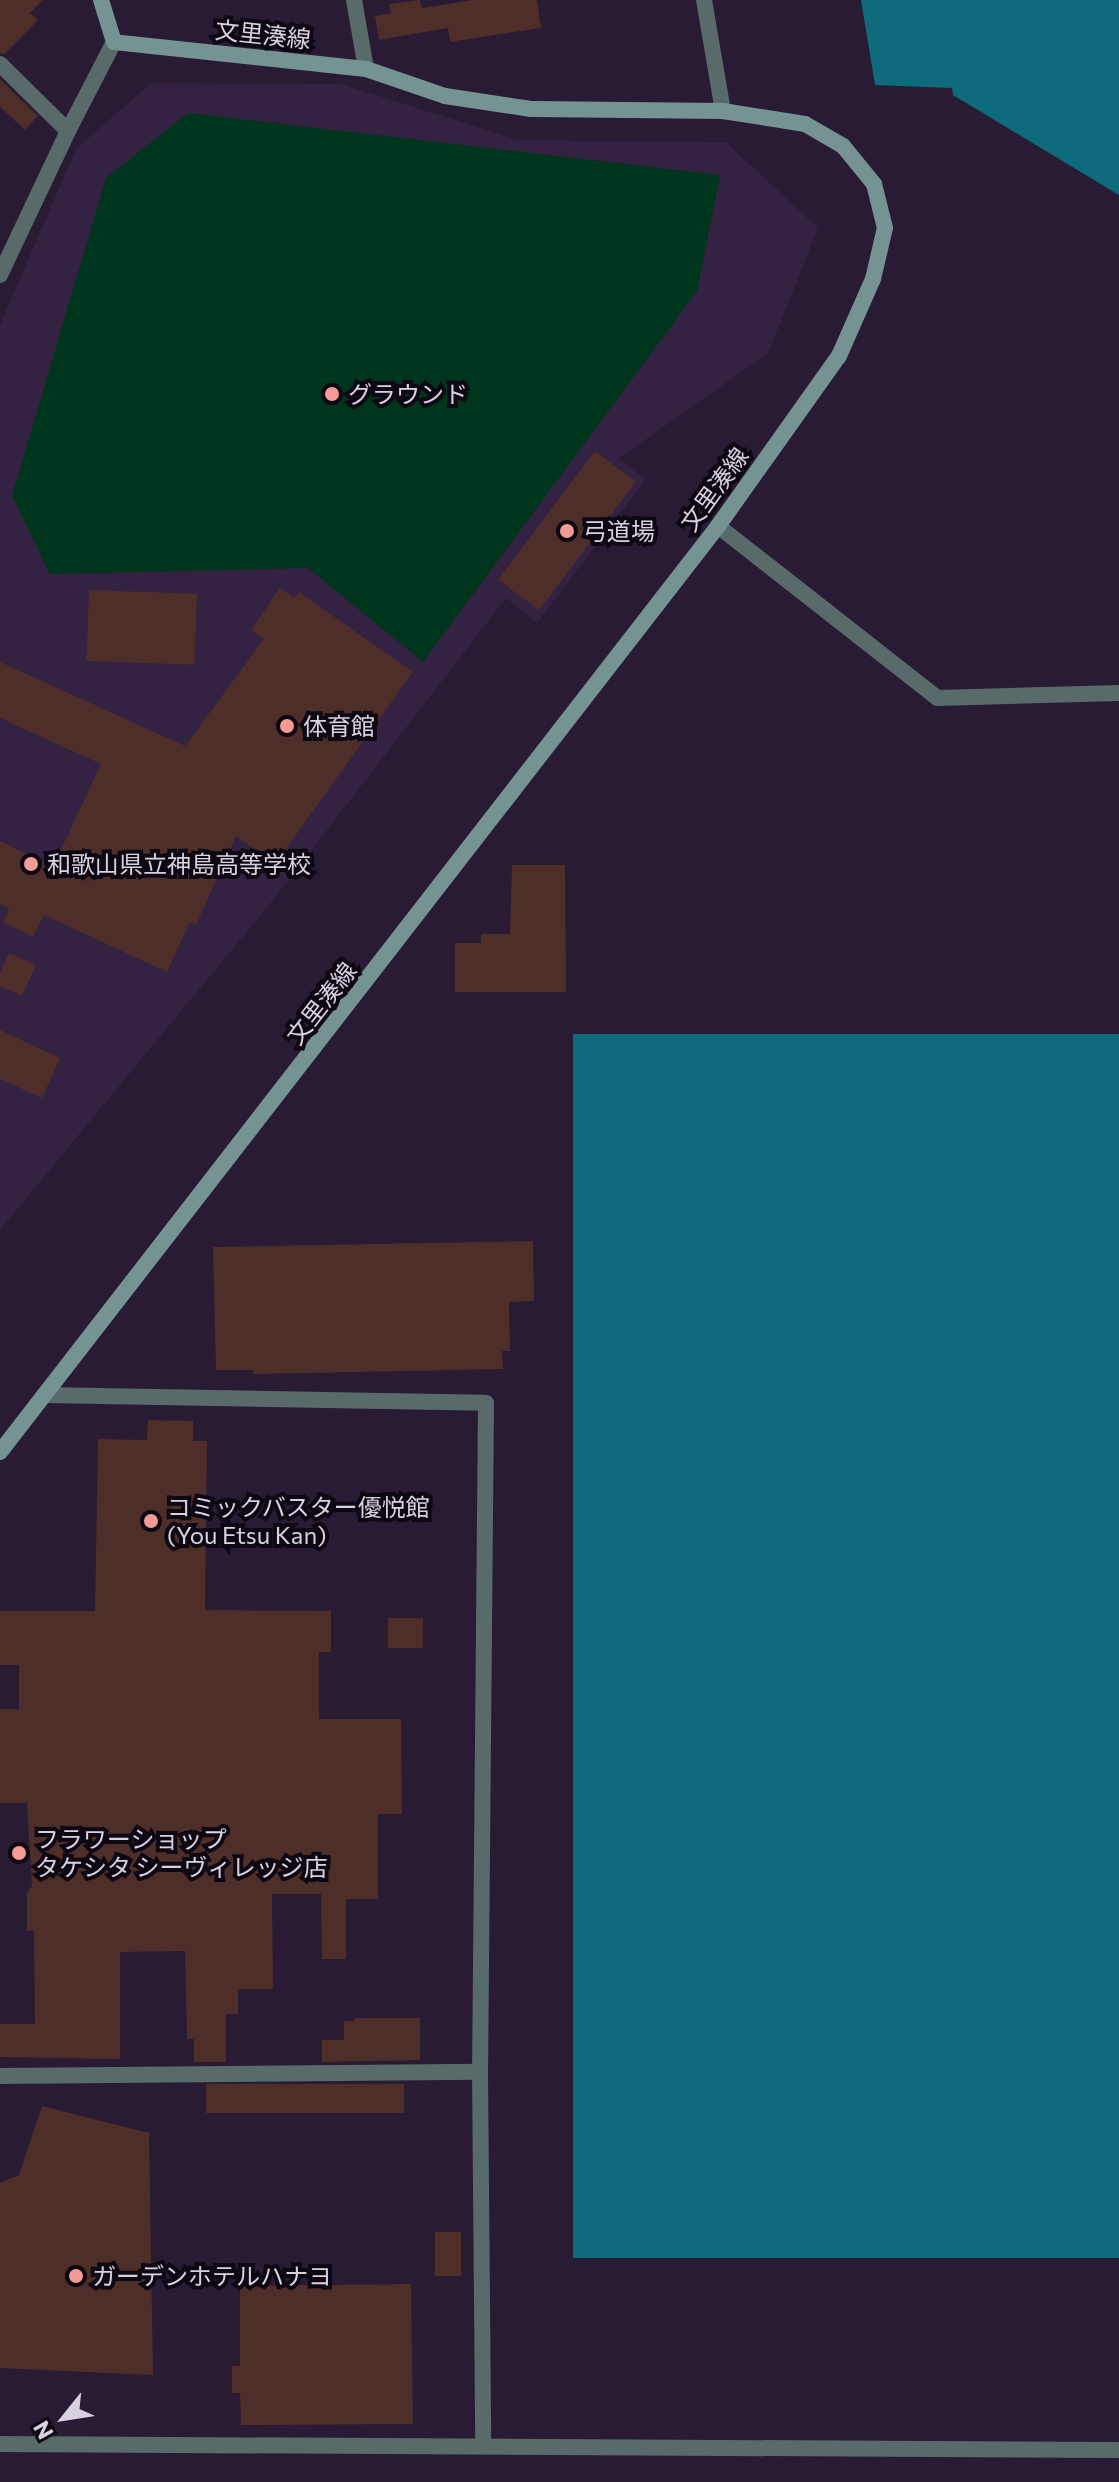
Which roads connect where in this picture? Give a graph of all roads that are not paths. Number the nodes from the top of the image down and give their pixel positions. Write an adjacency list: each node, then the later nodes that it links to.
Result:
1 (101, 0): 4 (main road)
2 (354, 0): 6 (street)
3 (704, 0): 7 (street)
4 (114, 42): 6 (main road, 文里湊線); 8 (street)
5 (0, 64): 8 (street)
6 (366, 69): 7 (main road, 文里湊線)
7 (723, 111): 10 (main road, 文里湊線)
8 (68, 131): 9 (street)
9 (0, 275)
10 (718, 526): 11 (street); 12 (main road, 文里湊線)
11 (1119, 693)
12 (44, 1395): 13 (main road, 文里湊線); 14 (street)
13 (0, 1452)
14 (480, 2072): 15 (street); 17 (street)
15 (0, 2076)
16 (0, 2444): 17 (street)
17 (483, 2444): 18 (street)
18 (1119, 2450)

